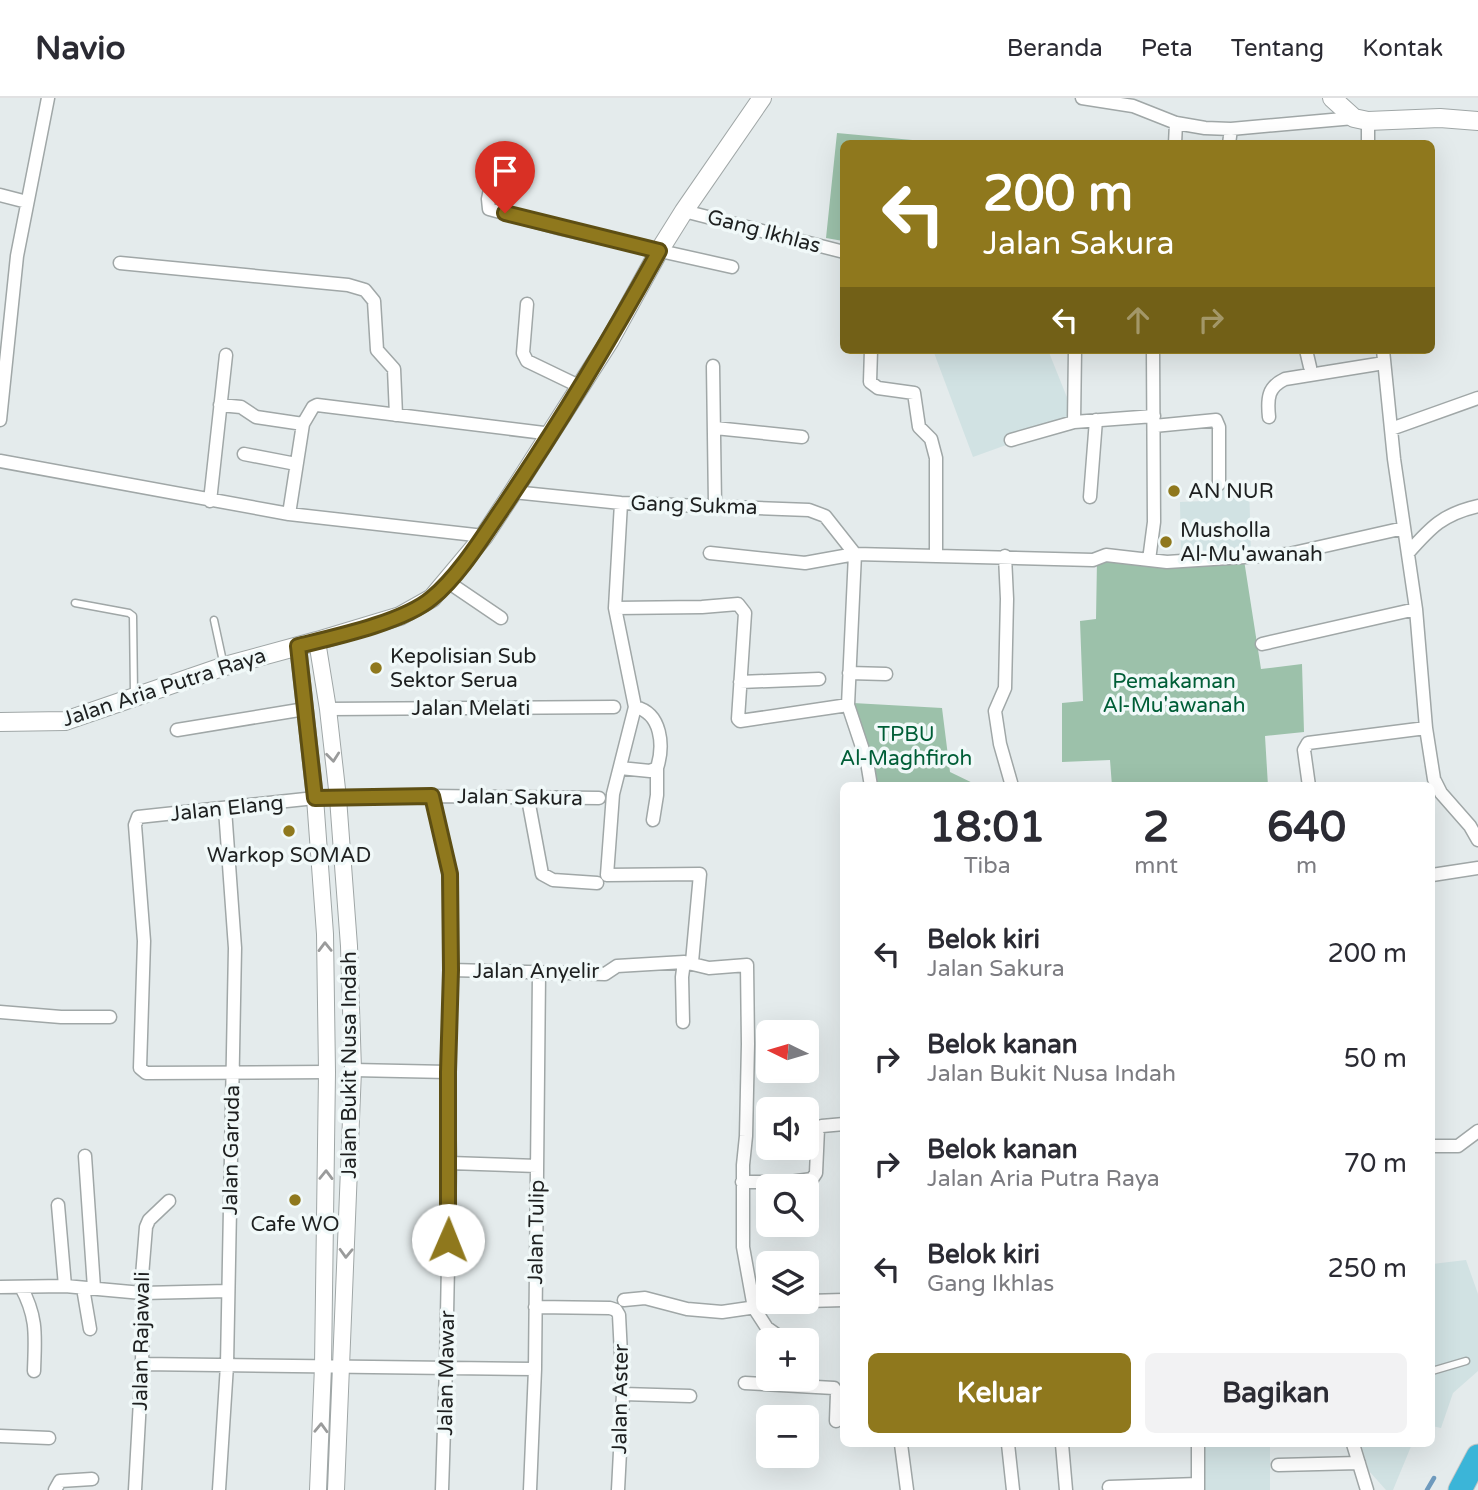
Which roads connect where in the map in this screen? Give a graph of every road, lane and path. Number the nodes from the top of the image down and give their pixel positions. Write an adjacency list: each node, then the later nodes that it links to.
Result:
1 (48, 98): 14 (street)
2 (762, 98): 15 (main road, Jalan Aria Putra Raya)
3 (1082, 98): 7 (street)
4 (1332, 98): 5 (main road)
5 (1361, 119): 6 (main road); 8 (street); 11 (street)
6 (1478, 121)
7 (1176, 123): 8 (street); 9 (street)
8 (1231, 129): 10 (street)
9 (1175, 140)
10 (1230, 140)
11 (1367, 140)
12 (493, 175): 16 (street)
13 (0, 195): 14 (street)
14 (27, 202): 21 (street)
15 (684, 211): 16 (main road, Jalan Aria Putra Raya); 17 (street, Gang Ikhlas)
16 (659, 251): 19 (street); 30 (main road, Jalan Aria Putra Raya)
17 (840, 251)
18 (120, 263): 33 (street)
19 (732, 267)
20 (527, 304): 30 (street)
21 (4, 340): 35 (street)
22 (871, 354): 61 (street)
23 (1074, 354): 38 (street)
24 (1153, 354): 37 (street)
25 (1307, 354): 29 (street)
26 (226, 355): 32 (street)
27 (1383, 356): 34 (street); 41 (street)
28 (713, 366): 40 (street)
29 (1310, 367)
30 (581, 387): 42 (main road, Jalan Aria Putra Raya)
31 (1478, 398): 41 (street)
32 (220, 405): 39 (street); 51 (street)
33 (396, 415): 39 (street); 42 (street)
34 (1269, 416)
35 (0, 419)
36 (1096, 420): 37 (street); 38 (street); 50 (street)
37 (1154, 421): 48 (street); 63 (street)
38 (1074, 422): 44 (street)
39 (303, 424): 47 (street)
40 (715, 428): 43 (street); 53 (street)
41 (1391, 429): 56 (street)
42 (552, 434): 49 (main road, Jalan Aria Putra Raya)
43 (802, 437)
44 (1011, 440)
45 (244, 454): 47 (street)
46 (0, 461): 51 (street)
47 (296, 464): 55 (street)
48 (1219, 484)
49 (513, 492): 52 (street, Gang Sukma); 57 (main road, Jalan Aria Putra Raya)
50 (1090, 497)
51 (210, 501): 55 (street)
52 (621, 503): 53 (street, Gang Sukma); 66 (street)
53 (715, 505): 60 (street, Gang Sukma)
54 (1478, 506): 59 (street)
55 (289, 514): 57 (street)
56 (1404, 528): 59 (street); 63 (street)
57 (484, 536): 64 (main road, Jalan Aria Putra Raya)
58 (710, 553): 60 (street)
59 (1408, 553): 67 (street)
60 (855, 554): 61 (street); 74 (street)
61 (936, 556): 62 (street)
62 (1005, 556): 63 (street); 90 (street)
63 (1149, 560)
64 (448, 582): 68 (street); 70 (main road, Jalan Aria Putra Raya)
65 (75, 603): 78 (lane)
66 (615, 608): 77 (street); 81 (street)
67 (1416, 609): 71 (street); 85 (street)
68 (501, 618)
69 (214, 620): 73 (lane)
70 (317, 641): 72 (main road, Jalan Aria Putra Raya); 83 (street, Jalan Bukit Nusa Indah)
71 (1262, 644)
72 (298, 646): 73 (main road, Jalan Aria Putra Raya); 82 (street, Jalan Bukit Nusa Indah)
73 (225, 666): 78 (main road, Jalan Aria Putra Raya)
74 (849, 673): 75 (street); 79 (street)
75 (886, 674)
76 (819, 679): 77 (street)
77 (740, 682): 79 (street)
78 (134, 697): 84 (main road, Jalan Aria Putra Raya)
79 (848, 705): 89 (street)
80 (614, 707): 83 (street, Jalan Melati)
81 (635, 707): 87 (street); 88 (street)
82 (305, 709): 86 (street); 94 (street, Jalan Bukit Nusa Indah)
83 (328, 709): 93 (street, Jalan Bukit Nusa Indah, one-way to 93)
84 (0, 722)
85 (1426, 728): 91 (street); 99 (street)
86 (177, 730)
87 (620, 768): 88 (street); 103 (street)
88 (657, 768): 98 (street)
89 (870, 782)
90 (1011, 782)
91 (1308, 782)
92 (432, 796): 93 (street, Jalan Sakura); 96 (street, Jalan Sakura); 104 (street, Jalan Mawar)
93 (338, 797): 94 (street, Jalan Sakura); 109 (street, Jalan Bukit Nusa Indah)
94 (315, 798): 97 (street, Jalan Elang); 111 (street, Jalan Bukit Nusa Indah, one-way to 94)
95 (599, 798): 96 (street, Jalan Sakura)
96 (528, 799): 102 (street)
97 (225, 809): 110 (street, Jalan Garuda); 110 (street, Jalan Elang)
98 (653, 820)
99 (1478, 840)
100 (1478, 868): 101 (street)
101 (1435, 875)
102 (597, 883)
103 (688, 962): 105 (street, Jalan Anyelir); 108 (street); 119 (street, Jalan Anyelir)
104 (451, 970): 105 (street, Jalan Anyelir); 112 (street, Jalan Mawar)
105 (539, 974): 118 (street, Jalan Tulip)
106 (0, 1012): 107 (street)
107 (110, 1017)
108 (683, 1022)
109 (353, 1070): 112 (street); 139 (street, Jalan Bukit Nusa Indah, one-way to 139)
110 (233, 1072): 111 (street); 126 (street, Jalan Garuda)
111 (327, 1072): 138 (street, Jalan Bukit Nusa Indah, one-way to 111)
112 (448, 1072): 117 (street, Jalan Mawar)
113 (840, 1124): 119 (street)
114 (1478, 1131): 115 (street)
115 (1435, 1146)
116 (85, 1156): 125 (street)
117 (450, 1163): 118 (street); 140 (street, Jalan Mawar)
118 (537, 1166): 131 (street, Jalan Tulip)
119 (742, 1182): 132 (street)
120 (169, 1201): 127 (street, Jalan Rajawali)
121 (58, 1205): 122 (street)
122 (65, 1286): 124 (street); 125 (street)
123 (0, 1287): 124 (street)
124 (21, 1287): 143 (street)
125 (88, 1288): 127 (street); 134 (street)
126 (228, 1291): 127 (street); 137 (street, Jalan Garuda)
127 (142, 1293): 136 (street, Jalan Rajawali)
128 (840, 1300): 129 (street)
129 (819, 1301)
130 (620, 1305): 131 (street); 132 (street); 147 (street, Jalan Aster)
131 (535, 1307): 141 (street, Jalan Tulip)
132 (754, 1308): 133 (street)
133 (767, 1328)
134 (90, 1329)
135 (1466, 1361): 142 (lane)
136 (142, 1364): 137 (street); 164 (street, Jalan Rajawali)
137 (227, 1365): 138 (street); 165 (street, Jalan Garuda)
138 (323, 1366): 139 (street); 166 (street, Jalan Bukit Nusa Indah, one-way to 138)
139 (342, 1366): 140 (street); 167 (street, Jalan Bukit Nusa Indah)
140 (446, 1366): 141 (street); 168 (street, Jalan Mawar)
141 (535, 1369): 169 (street, Jalan Tulip)
142 (1435, 1370)
143 (34, 1371)
144 (745, 1383): 145 (street)
145 (756, 1383)
146 (819, 1386): 149 (street)
147 (623, 1394): 148 (street); 170 (street, Jalan Aster)
148 (690, 1396)
149 (836, 1421)
150 (0, 1436): 151 (street)
151 (49, 1438)
152 (901, 1447): 171 (street)
153 (1008, 1447): 172 (street)
154 (1062, 1447): 173 (street)
155 (1198, 1447): 162 (street)
156 (1354, 1447): 158 (street)
157 (1478, 1456): 175 (highway)
158 (1359, 1463): 159 (street); 174 (street)
159 (1278, 1465)
160 (92, 1479): 163 (street)
161 (1109, 1487): 162 (street)
162 (1198, 1487)
163 (55, 1490)
164 (135, 1490)
165 (219, 1490)
166 (318, 1490)
167 (336, 1490)
168 (442, 1490)
169 (530, 1490)
170 (618, 1490)
171 (907, 1490)
172 (1013, 1490)
173 (1066, 1490)
174 (1367, 1490)
175 (1460, 1490)

